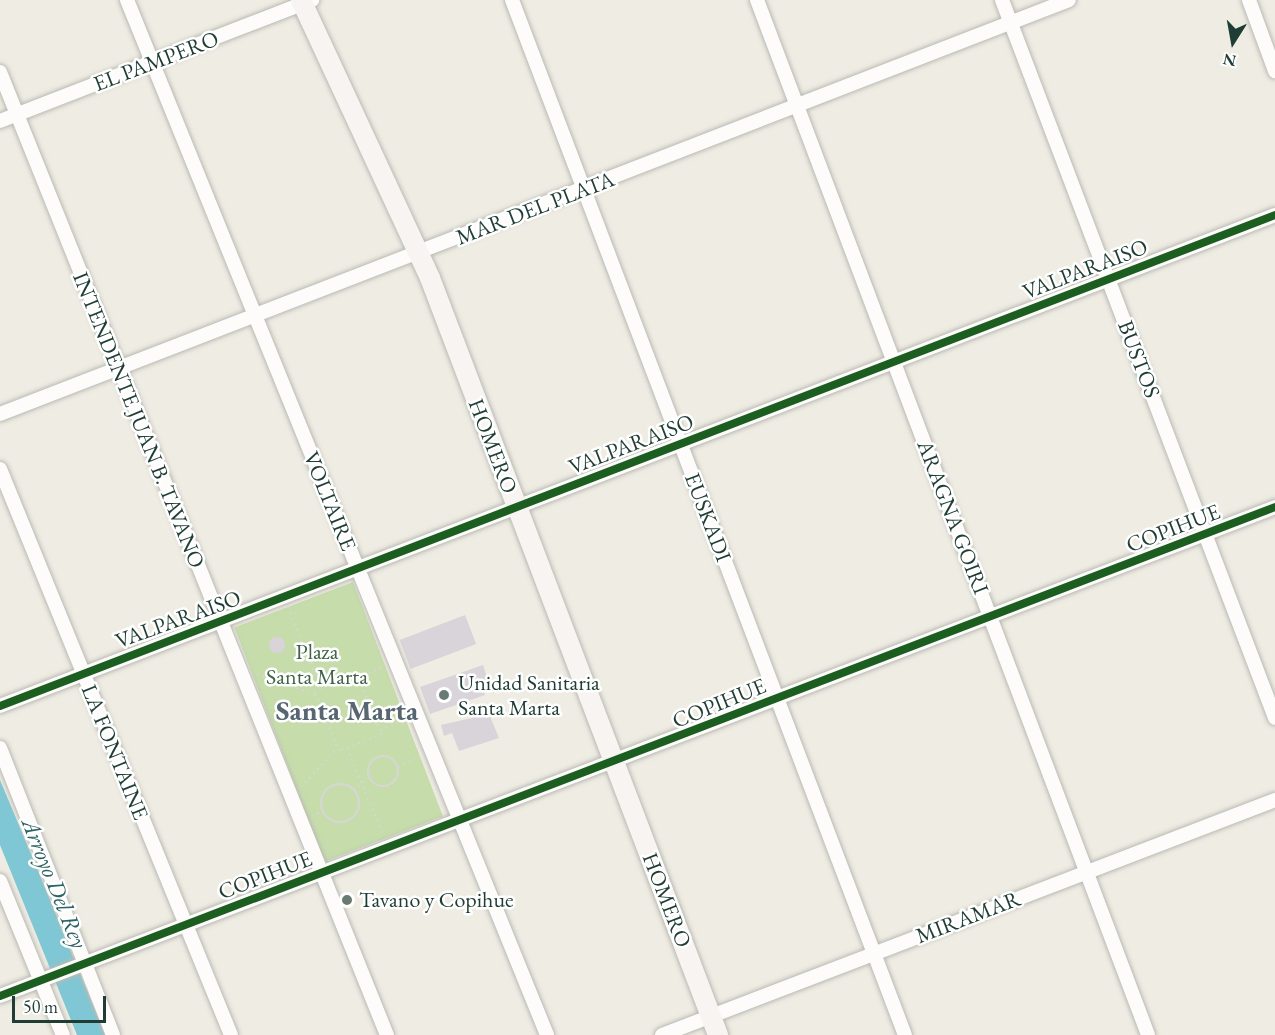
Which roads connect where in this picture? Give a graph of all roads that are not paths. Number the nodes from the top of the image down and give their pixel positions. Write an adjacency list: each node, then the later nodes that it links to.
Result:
1 (127, 0): 9 (street, VOLTAIRE)
2 (512, 0): 15 (street, EUSKADI)
3 (757, 0): 12 (street, ARAGNA GOIRI)
4 (1002, 0): 8 (street, BUSTOS)
5 (1069, 0): 8 (street, MAR DEL PLATA)
6 (1249, 0): 10 (street)
7 (305, 1): 9 (street, EL PAMPERO); 17 (main road, HOMERO)
8 (1011, 23): 12 (street, MAR DEL PLATA); 18 (street, BUSTOS)
9 (153, 63): 13 (street, EL PAMPERO); 19 (street, VOLTAIRE)
10 (1275, 71)
11 (0, 72): 13 (street, INTENDENTE JUAN B. TAVANO)
12 (797, 107): 15 (street, MAR DEL PLATA); 20 (street, ARAGNA GOIRI)
13 (17, 115): 14 (street, EL PAMPERO); 21 (street, INTENDENTE JUAN B. TAVANO)
14 (0, 122)
15 (585, 190): 17 (street, MAR DEL PLATA); 23 (street, EUSKADI)
16 (1275, 215): 18 (street, VALPARAISO)
17 (419, 251): 19 (street, MAR DEL PLATA); 26 (main road, HOMERO)
18 (1109, 279): 20 (street, VALPARAISO); 27 (street, BUSTOS)
19 (256, 314): 21 (street, MAR DEL PLATA); 28 (street, VOLTAIRE)
20 (892, 362): 23 (street, VALPARAISO); 29 (street, ARAGNA GOIRI)
21 (118, 369): 22 (street, MAR DEL PLATA); 30 (street, INTENDENTE JUAN B. TAVANO)
22 (0, 414)
23 (681, 445): 26 (street, VALPARAISO); 32 (street, EUSKADI)
24 (0, 469): 31 (street, LA FONTAINE)
25 (1275, 507): 27 (street, COPIHUE)
26 (516, 508): 28 (street, VALPARAISO); 36 (main road, HOMERO)
27 (1205, 535): 29 (street, COPIHUE); 34 (street, BUSTOS)
28 (357, 569): 30 (street, VALPARAISO); 38 (street, VOLTAIRE)
29 (992, 618): 32 (street, COPIHUE); 39 (street, ARAGNA GOIRI)
30 (220, 622): 31 (street, VALPARAISO); 40 (street, INTENDENTE JUAN B. TAVANO)
31 (83, 674): 33 (street, VALPARAISO); 42 (street, LA FONTAINE)
32 (777, 699): 36 (street, COPIHUE); 43 (street, EUSKADI)
33 (0, 706)
34 (1275, 718)
35 (0, 748): 44 (street)
36 (616, 764): 38 (street, COPIHUE); 47 (main road, HOMERO)
37 (1275, 800): 39 (street, MIRAMAR)
38 (457, 824): 40 (street, COPIHUE); 52 (street, VOLTAIRE)
39 (1087, 871): 43 (street, MIRAMAR); 56 (street, ARAGNA GOIRI)
40 (320, 873): 42 (street, COPIHUE); 51 (street, INTENDENTE JUAN B. TAVANO)
41 (0, 881): 45 (street)
42 (186, 925): 44 (street, COPIHUE); 50 (street, LA FONTAINE)
43 (873, 953): 47 (street, MIRAMAR); 55 (street, EUSKADI)
44 (82, 964): 45 (street, COPIHUE); 49 (street)
45 (44, 979): 46 (street, COPIHUE); 48 (street)
46 (0, 996)
47 (711, 1016): 53 (street, MIRAMAR); 54 (main road, HOMERO)
48 (63, 1035)
49 (113, 1035)
50 (231, 1035)
51 (387, 1035)
52 (547, 1035)
53 (662, 1035)
54 (718, 1035)
55 (905, 1035)
56 (1148, 1035)

